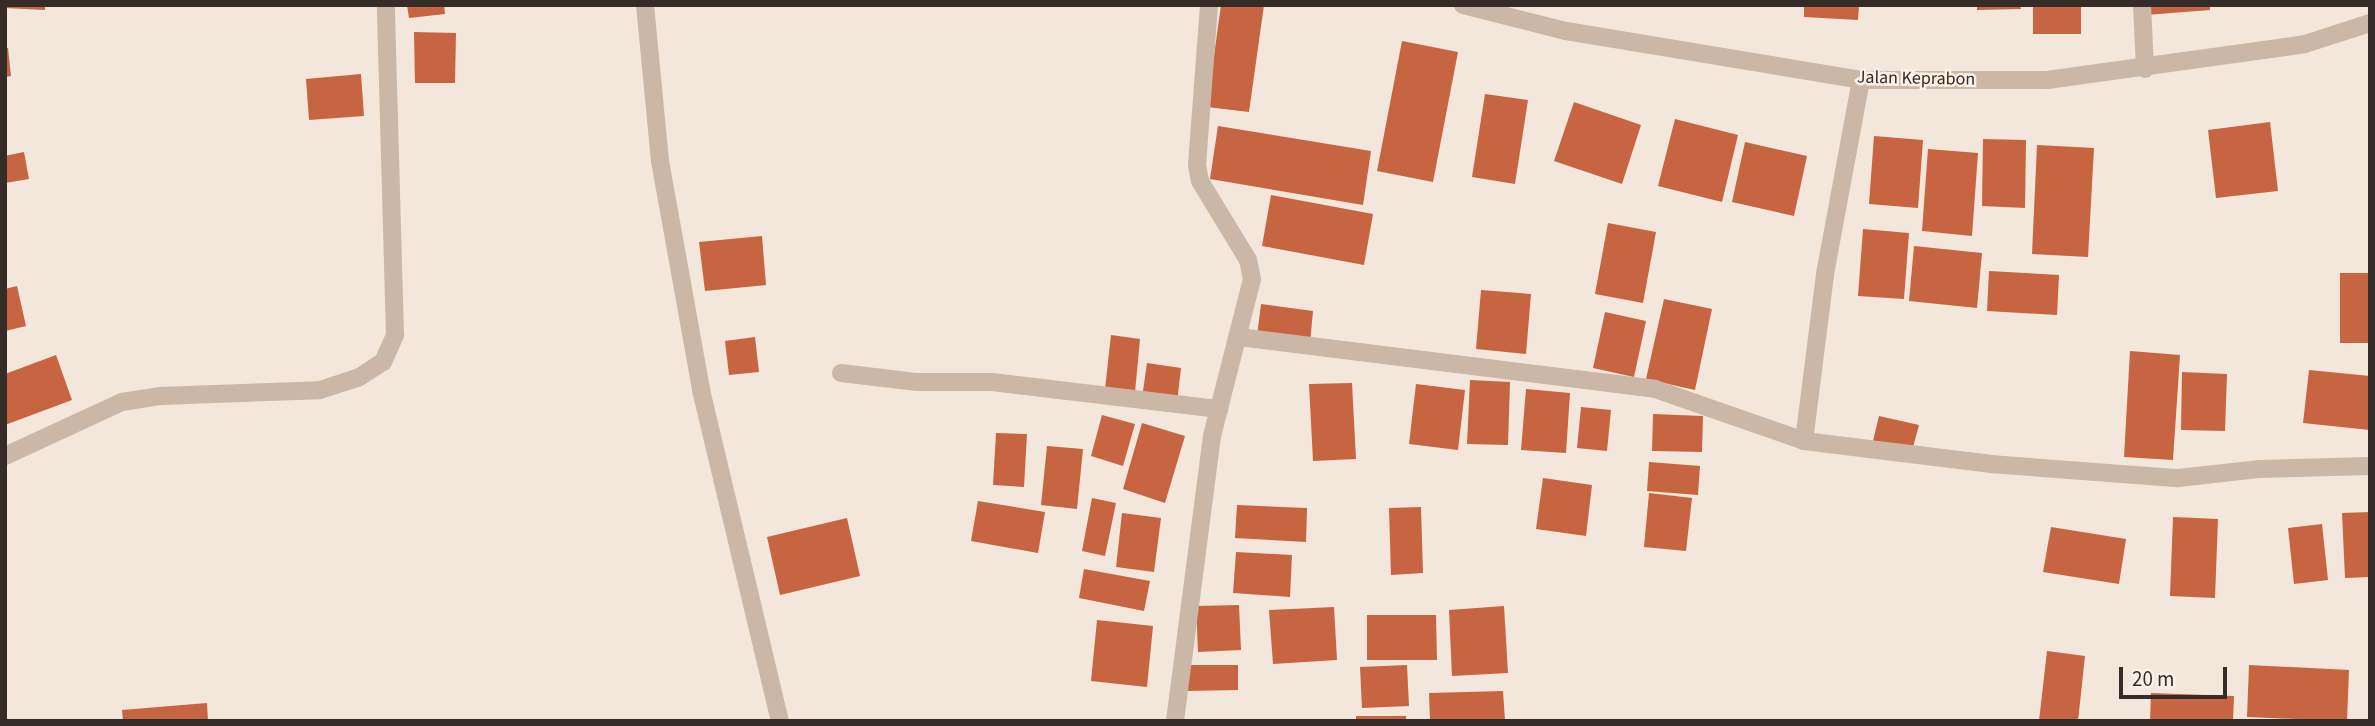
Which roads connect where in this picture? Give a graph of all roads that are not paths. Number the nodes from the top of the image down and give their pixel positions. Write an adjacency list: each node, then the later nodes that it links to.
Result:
1 (386, 5): 13 (street)
2 (645, 5): 15 (street)
3 (1209, 5): 9 (street)
4 (1463, 5): 8 (street, Jalan Keprabon)
5 (2142, 5): 7 (street)
6 (2370, 23): 7 (street, Jalan Keprabon)
7 (2145, 69): 8 (street, Jalan Keprabon)
8 (1861, 80): 12 (street)
9 (1239, 337): 11 (street); 12 (street)
10 (841, 373): 11 (street)
11 (1219, 409): 16 (street)
12 (1804, 441): 14 (street)
13 (5, 456)
14 (2370, 466)
15 (780, 721)
16 (1175, 721)

